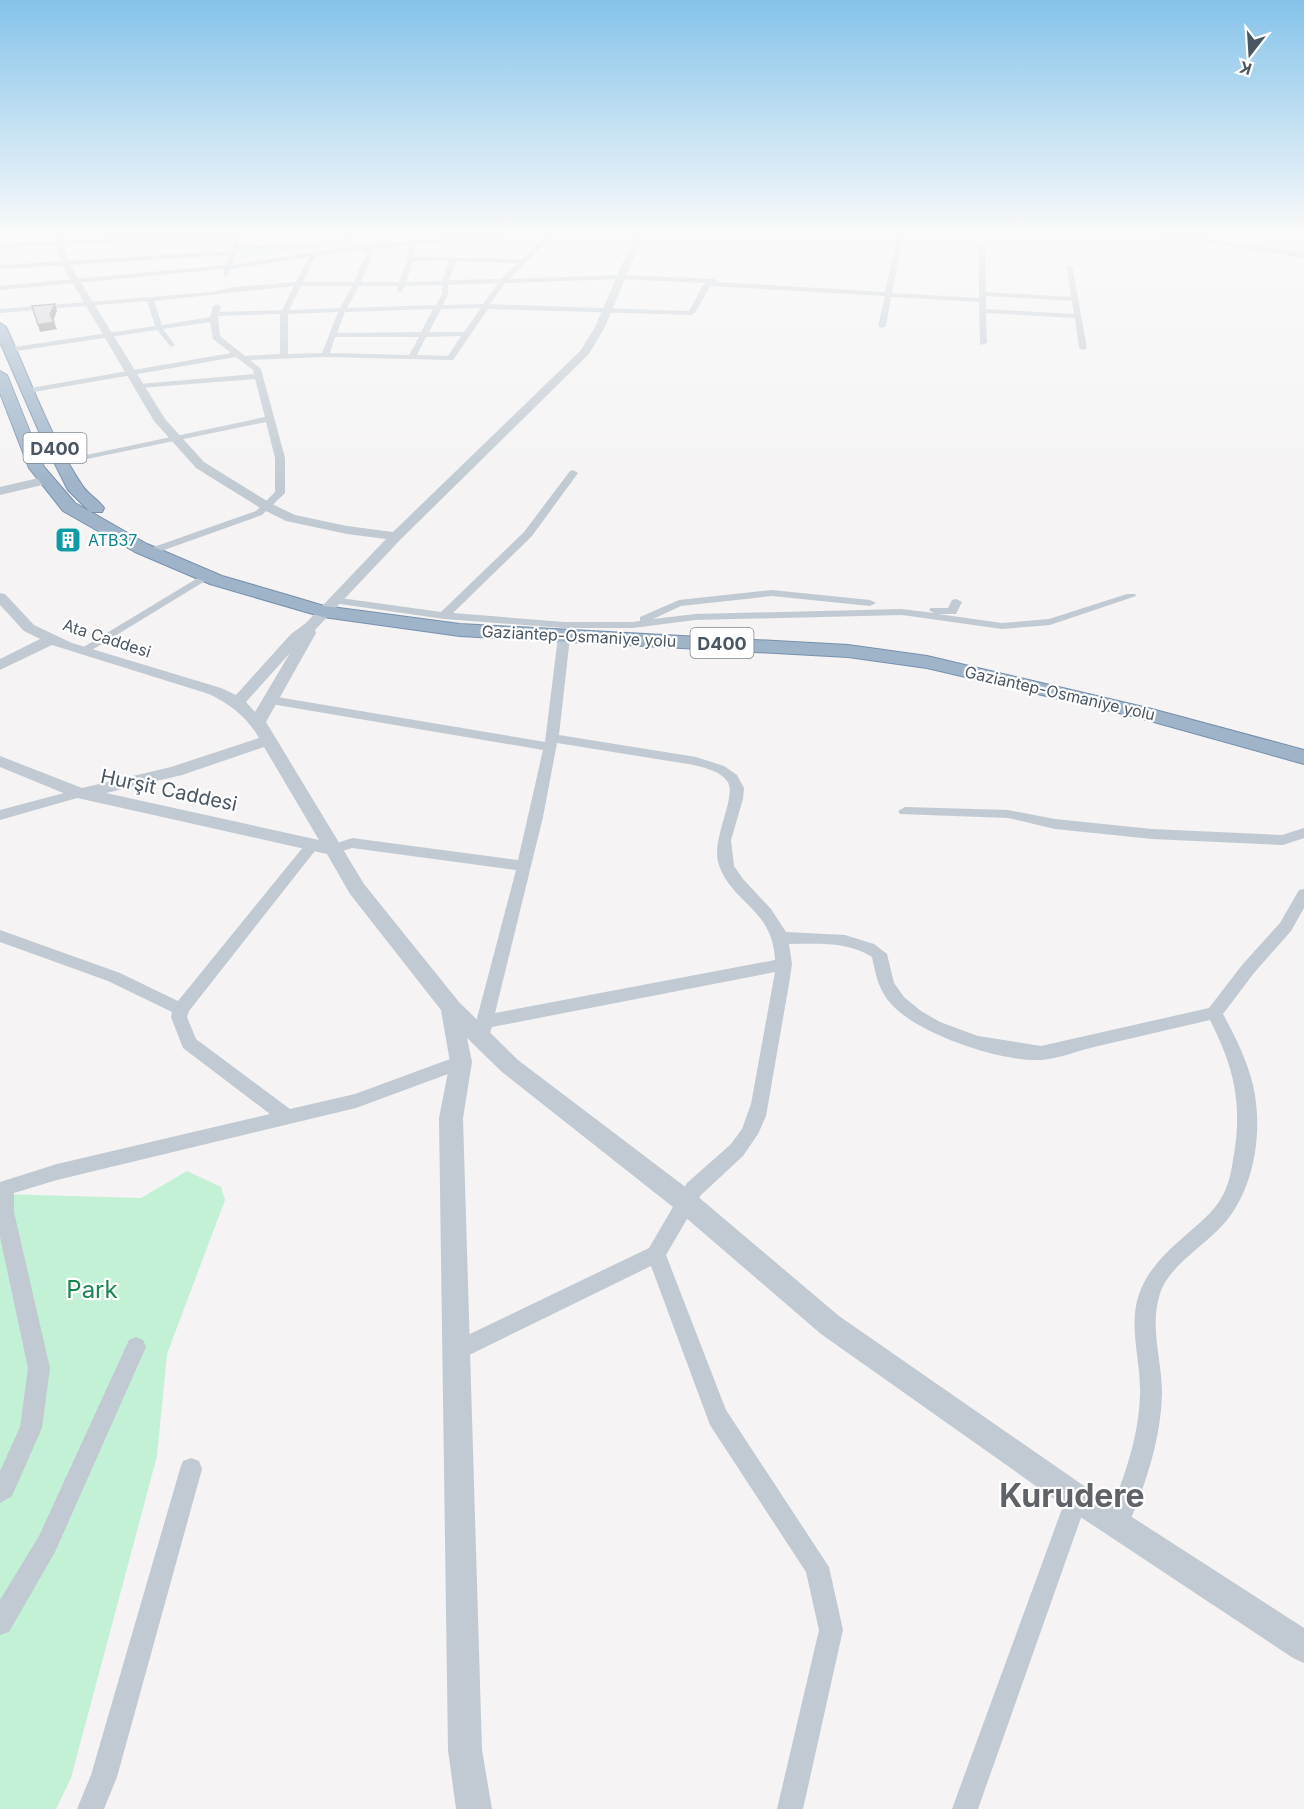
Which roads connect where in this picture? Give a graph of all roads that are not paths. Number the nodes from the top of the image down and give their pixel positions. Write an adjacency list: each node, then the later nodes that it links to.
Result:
1 (98, 316): 19 (street)
2 (155, 316): 15 (street)
3 (222, 316): 12 (street)
4 (284, 316): 24 (street)
5 (340, 316): 18 (street)
6 (432, 316): 16 (street)
7 (477, 316): 17 (street)
8 (603, 316): 40 (street)
9 (884, 316): 13 (street)
10 (983, 316): 20 (street)
11 (1077, 316): 22 (street)
12 (214, 317): 15 (street); 26 (street)
13 (882, 326)
14 (0, 327): 23 (highway, Gaziantep-Osmaniye yolu / D400)
15 (159, 328): 19 (street); 21 (street)
16 (423, 334): 17 (street); 18 (street); 27 (street)
17 (465, 334): 27 (street)
18 (333, 335): 25 (street)
19 (109, 336): 23 (street); 28 (street)
20 (982, 343)
21 (171, 345)
22 (1083, 348)
23 (10, 350): 32 (highway, Gaziantep-Osmaniye yolu / D400)
24 (284, 355): 25 (street); 26 (street)
25 (325, 355): 27 (street)
26 (240, 356): 28 (street); 30 (street)
27 (411, 358)
28 (131, 372): 31 (street); 32 (street)
29 (0, 375): 37 (highway, Gaziantep-Osmaniye yolu / D400)
30 (259, 376): 31 (street); 33 (street)
31 (140, 386): 34 (street)
32 (28, 391): 35 (highway, Gaziantep-Osmaniye yolu / D400)
33 (270, 419): 34 (street); 39 (street)
34 (175, 437): 35 (street); 39 (street)
35 (63, 461): 41 (highway, Gaziantep-Osmaniye yolu / D400)
36 (573, 473): 47 (street)
37 (46, 480): 38 (street); 41 (highway, Gaziantep-Osmaniye yolu / D400)
38 (0, 491)
39 (266, 506): 40 (street); 41 (street)
40 (396, 536): 46 (street)
41 (145, 550): 42 (highway, Gaziantep-Osmaniye yolu / D400)
42 (207, 576): 46 (highway, Gaziantep-Osmaniye yolu / D400); 51 (street)
43 (1131, 596): 48 (street)
44 (0, 597): 50 (street, Ata Caddesi)
45 (956, 602): 48 (street)
46 (322, 612): 47 (street); 49 (highway, Gaziantep-Osmaniye yolu / D400); 53 (street); 54 (street)
47 (444, 616): 48 (street)
48 (633, 625)
49 (564, 637): 56 (street); 57 (highway, Gaziantep-Osmaniye yolu / D400)
50 (52, 639): 51 (street, Ata Caddesi); 52 (street)
51 (82, 651): 53 (street, Ata Caddesi)
52 (0, 665)
53 (242, 697): 54 (street); 55 (street)
54 (271, 700): 55 (street); 56 (street)
55 (264, 731): 59 (street); 63 (street)
56 (551, 743): 64 (street); 67 (street)
57 (1304, 757)
58 (0, 761): 59 (street, Hurşit Caddesi)
59 (79, 793): 61 (street); 63 (street, Hurşit Caddesi)
60 (905, 811): 62 (street)
61 (0, 815)
62 (1304, 833)
63 (323, 846): 64 (street); 69 (street); 70 (street)
64 (524, 866): 72 (street)
65 (1304, 894): 71 (street)
66 (0, 936): 70 (street)
67 (780, 938): 68 (street); 71 (street)
68 (784, 964): 72 (street); 75 (street)
69 (452, 1008): 72 (street); 73 (street)
70 (180, 1009): 74 (street)
71 (1214, 1013): 82 (street)
72 (483, 1030): 75 (street)
73 (461, 1062): 74 (street); 78 (street)
74 (288, 1118): 80 (street)
75 (687, 1203): 76 (street); 81 (street)
76 (656, 1254): 78 (street); 87 (street)
77 (136, 1347): 83 (street)
78 (456, 1351): 86 (street)
79 (191, 1469): 85 (street)
80 (0, 1492)
81 (1077, 1498): 82 (street); 88 (street)
82 (1118, 1526): 84 (street)
83 (0, 1623)
84 (1304, 1647)
85 (90, 1809)
86 (474, 1809)
87 (790, 1809)
88 (965, 1809)

